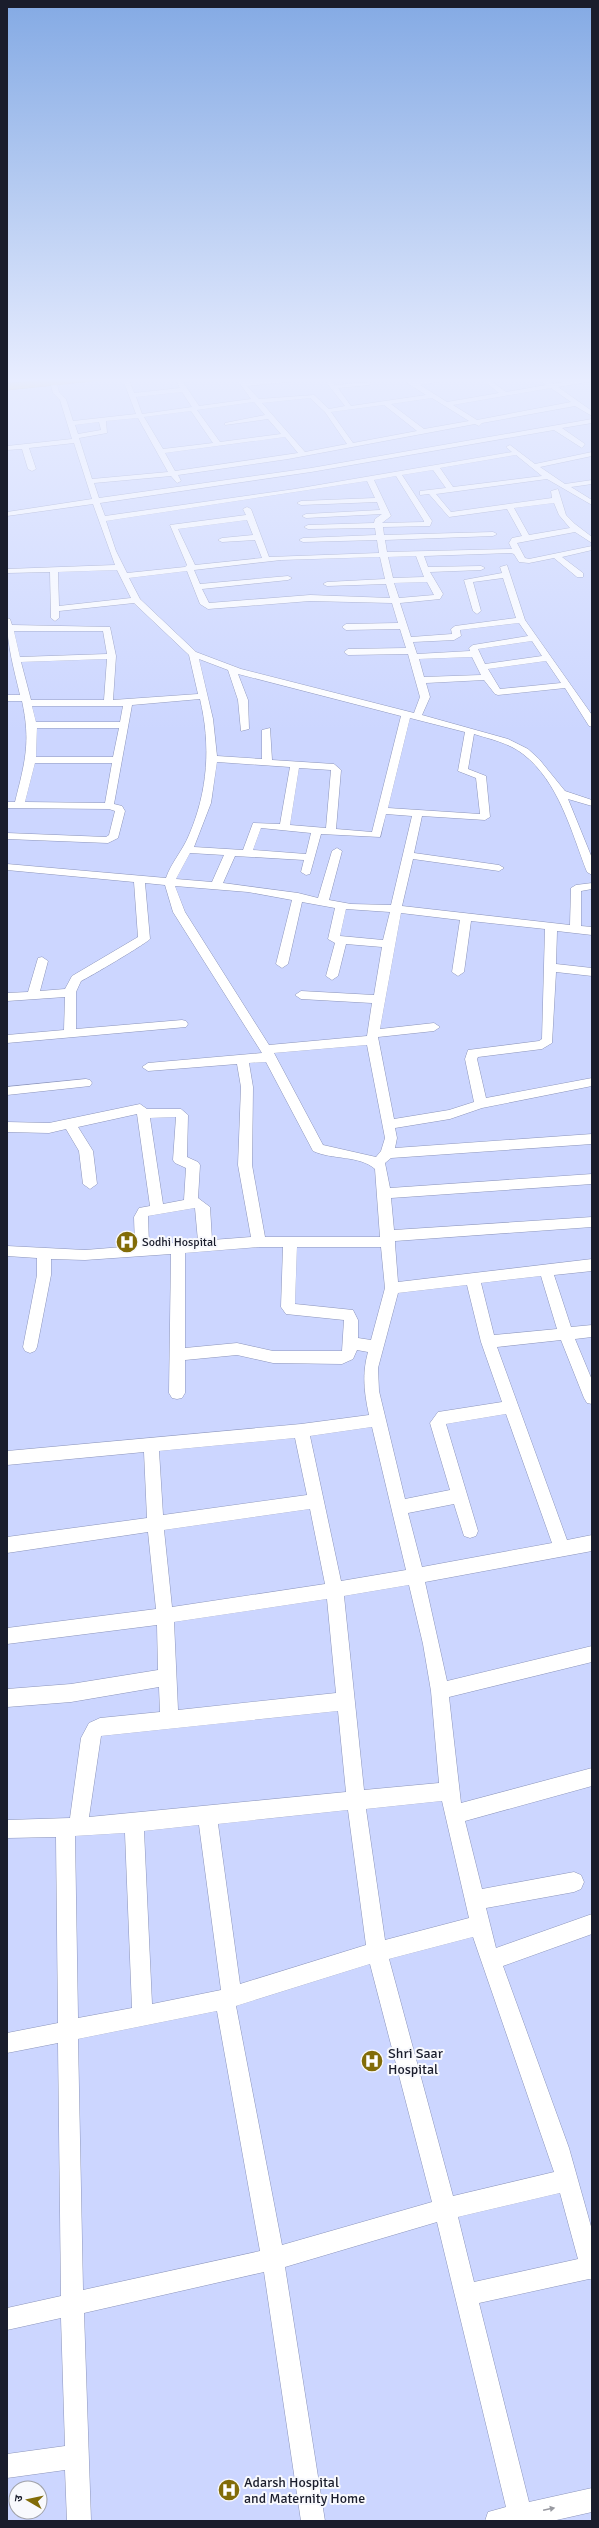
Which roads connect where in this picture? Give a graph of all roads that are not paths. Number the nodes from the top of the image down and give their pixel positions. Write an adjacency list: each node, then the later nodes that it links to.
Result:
1 (94, 495): 12 (street)
2 (134, 495): 12 (street)
3 (201, 495): 15 (street)
4 (265, 495): 11 (street)
5 (297, 495): 16 (street)
6 (377, 495): 13 (street)
7 (413, 495): 24 (street)
8 (433, 495): 18 (street)
9 (555, 495): 14 (street)
10 (579, 495): 17 (street)
11 (243, 498): 15 (street); 22 (street)
12 (96, 500): 20 (street); 23 (street)
13 (379, 500): 16 (street); 19 (street)
14 (556, 500): 18 (street); 25 (street)
15 (207, 503): 23 (street)
16 (301, 503): 21 (street)
17 (592, 503)
18 (509, 506): 28 (street)
19 (385, 512): 21 (street); 24 (street)
20 (7, 514)
21 (306, 516): 24 (street)
22 (250, 517): 27 (street); 40 (street)
23 (102, 519): 39 (street)
24 (379, 526): 29 (street)
25 (575, 530): 28 (street); 32 (street)
26 (493, 534): 29 (street)
27 (257, 537): 30 (street); 38 (street)
28 (526, 537): 34 (street)
29 (380, 539): 31 (street); 36 (street)
30 (222, 540)
31 (303, 540)
32 (592, 541)
33 (592, 548): 37 (street)
34 (517, 552): 35 (street); 37 (street)
35 (419, 554): 36 (street); 43 (street)
36 (383, 555): 47 (street); 49 (street)
37 (556, 556): 45 (street)
38 (266, 559): 40 (street); 47 (street)
39 (120, 567): 42 (street); 46 (street)
40 (191, 567): 46 (street); 51 (street)
41 (481, 568): 43 (street)
42 (54, 570): 44 (street); 55 (street)
43 (426, 570): 48 (street)
44 (7, 571)
45 (580, 574)
46 (124, 576): 53 (street)
47 (288, 578): 52 (street); 52 (street); 54 (street)
48 (429, 579): 49 (street); 54 (street)
49 (389, 581): 50 (street); 54 (street)
50 (327, 584)
51 (198, 587): 52 (street); 52 (street)
52 (242, 593)
53 (136, 600): 55 (street); 66 (street)
54 (395, 600): 60 (street)
55 (54, 609): 59 (street)
56 (477, 611): 57 (street)
57 (521, 620): 62 (street); 63 (street)
58 (8, 625): 59 (street); 70 (street)
59 (56, 626): 68 (street)
60 (402, 626): 61 (street); 63 (street)
61 (346, 627)
62 (534, 638): 65 (street); 69 (street)
63 (408, 640): 67 (street)
64 (348, 652): 67 (street)
65 (475, 653): 67 (street); 71 (street)
66 (193, 654): 72 (street); 78 (street)
67 (412, 654): 76 (street)
68 (112, 656): 70 (street); 82 (street)
69 (548, 658): 71 (street); 77 (street)
70 (15, 660): 74 (street)
71 (483, 667): 75 (street)
72 (232, 669): 83 (street); 88 (street)
73 (7, 670): 74 (street)
74 (18, 670): 80 (street)
75 (487, 677): 76 (street); 77 (street)
76 (421, 680): 84 (street)
77 (567, 685): 86 (street)
78 (203, 696): 81 (street); 91 (street)
79 (7, 698): 80 (street)
80 (27, 700): 82 (street); 85 (street)
81 (128, 703): 82 (street); 87 (street)
82 (108, 704)
83 (406, 714): 84 (street); 101 (street)
84 (417, 717): 90 (street)
85 (32, 724): 87 (street); 92 (street)
86 (592, 724)
87 (123, 725): 93 (street)
88 (244, 730)
89 (267, 730): 94 (street)
90 (470, 730): 96 (street); 102 (street)
91 (212, 759): 94 (street); 107 (street)
92 (31, 760): 93 (street); 99 (street)
93 (118, 760): 100 (street)
94 (267, 762): 95 (street)
95 (295, 764): 103 (street); 105 (street)
96 (561, 792): 97 (street); 116 (street)
97 (592, 803)
98 (7, 805): 99 (street)
99 (20, 805): 100 (street)
100 (109, 806): 106 (street)
101 (382, 811): 102 (street); 105 (street)
102 (418, 812): 111 (street)
103 (284, 828): 104 (street); 110 (street)
104 (317, 830): 105 (street); 112 (street)
105 (331, 832)
106 (7, 836)
107 (187, 850): 108 (street); 118 (street)
108 (231, 852): 110 (street); 119 (street)
109 (337, 852): 122 (street)
110 (247, 853): 112 (street)
111 (407, 855): 114 (street); 124 (street)
112 (310, 857): 115 (street)
113 (7, 867): 117 (street)
114 (499, 868)
115 (306, 872)
116 (592, 872)
117 (139, 881): 118 (street); 137 (street)
118 (170, 883): 119 (street); 147 (street)
119 (216, 886): 121 (street)
120 (592, 886): 127 (street)
121 (298, 896): 122 (street); 132 (street)
122 (323, 901): 123 (street)
123 (341, 905): 124 (street); 129 (street)
124 (395, 909): 125 (street); 130 (street)
125 (466, 916): 126 (street); 134 (street)
126 (551, 927): 127 (street); 133 (street)
127 (575, 930): 128 (street)
128 (592, 931)
129 (341, 940): 130 (street); 136 (street)
130 (388, 944): 141 (street)
131 (42, 961): 138 (street)
132 (282, 964)
133 (549, 967): 135 (street); 153 (street)
134 (458, 972)
135 (592, 972)
136 (332, 976)
137 (70, 992): 138 (street); 144 (street)
138 (33, 994): 140 (street)
139 (301, 995): 141 (street)
140 (7, 997)
141 (379, 999): 145 (street)
142 (182, 1024): 144 (street)
143 (434, 1027): 145 (street)
144 (70, 1035): 146 (street)
145 (373, 1037): 147 (street); 156 (street)
146 (7, 1039)
147 (268, 1054): 148 (street); 159 (street)
148 (242, 1059): 149 (street); 167 (street)
149 (148, 1067)
150 (592, 1082): 153 (street)
151 (86, 1083): 152 (street)
152 (7, 1091)
153 (481, 1104): 156 (street)
154 (143, 1114): 155 (street); 163 (street); 164 (street)
155 (70, 1124): 157 (street); 161 (street)
156 (389, 1124): 159 (street)
157 (7, 1127)
158 (592, 1139): 159 (street)
159 (382, 1158): 162 (street)
160 (592, 1179): 162 (street)
161 (90, 1184)
162 (385, 1193): 166 (street)
163 (191, 1204): 164 (street); 169 (street)
164 (157, 1209): 172 (street)
165 (592, 1222): 166 (street)
166 (389, 1239): 168 (street); 177 (street)
167 (259, 1242): 168 (street); 169 (street)
168 (290, 1242): 181 (street)
169 (205, 1247): 170 (street)
170 (178, 1249): 172 (street); 184 (street)
171 (7, 1251): 173 (street)
172 (142, 1251): 173 (street)
173 (44, 1253): 182 (street)
174 (592, 1265): 175 (street)
175 (546, 1271): 176 (street); 179 (street)
176 (473, 1280): 177 (street); 180 (street)
177 (392, 1288): 183 (street)
178 (592, 1331): 179 (street)
179 (566, 1334): 180 (street); 186 (street)
180 (488, 1342): 187 (street)
181 (351, 1343): 183 (street); 184 (street)
182 (30, 1347)
183 (376, 1347): 188 (street)
184 (176, 1355): 185 (street)
185 (177, 1393)
186 (592, 1398)
187 (511, 1407): 192 (street); 199 (street)
188 (378, 1420): 189 (street); 194 (street)
189 (301, 1431): 190 (street); 193 (street)
190 (151, 1445): 191 (street); 195 (street)
191 (7, 1458)
192 (459, 1496): 194 (street); 196 (street)
193 (316, 1501): 195 (street); 201 (street)
194 (399, 1506): 200 (street)
195 (155, 1523): 198 (street); 202 (street)
196 (470, 1531)
197 (592, 1543): 199 (street)
198 (7, 1545)
199 (562, 1549): 200 (street)
200 (417, 1576): 201 (street); 206 (street)
201 (335, 1590): 202 (street); 208 (street)
202 (165, 1617): 203 (street); 205 (street)
203 (7, 1636)
204 (592, 1654): 206 (street)
205 (167, 1677): 207 (street); 209 (street)
206 (440, 1692): 211 (street)
207 (7, 1698)
208 (346, 1701): 209 (street); 212 (street)
209 (169, 1719): 216 (street)
210 (592, 1777): 213 (street)
211 (449, 1791): 212 (street); 213 (street)
212 (356, 1801): 214 (street); 222 (street)
213 (455, 1814): 219 (street)
214 (207, 1815): 215 (street); 224 (street)
215 (134, 1822): 216 (street); 225 (street)
216 (72, 1827): 217 (street); 226 (street)
217 (7, 1829)
218 (574, 1882): 219 (street)
219 (474, 1900): 221 (street)
220 (592, 1924): 223 (street)
221 (480, 1925): 222 (street); 223 (street)
222 (377, 1952): 224 (street); 229 (street)
223 (492, 1960): 228 (street)
224 (228, 1997): 225 (street); 230 (street)
225 (142, 2015): 226 (street)
226 (70, 2032): 227 (street); 233 (street)
227 (7, 2043)
228 (567, 2180): 229 (street); 231 (street)
229 (445, 2209): 230 (street); 232 (street)
230 (273, 2259): 233 (street); 240 (street)
231 (592, 2268): 232 (street)
232 (466, 2295): 238 (street)
233 (72, 2305): 234 (street); 235 (street)
234 (7, 2319)
235 (78, 2456): 236 (street); 239 (street)
236 (7, 2466)
237 (592, 2500): 238 (street, one-way to 237)
238 (509, 2518)
239 (79, 2521)
240 (313, 2521)

